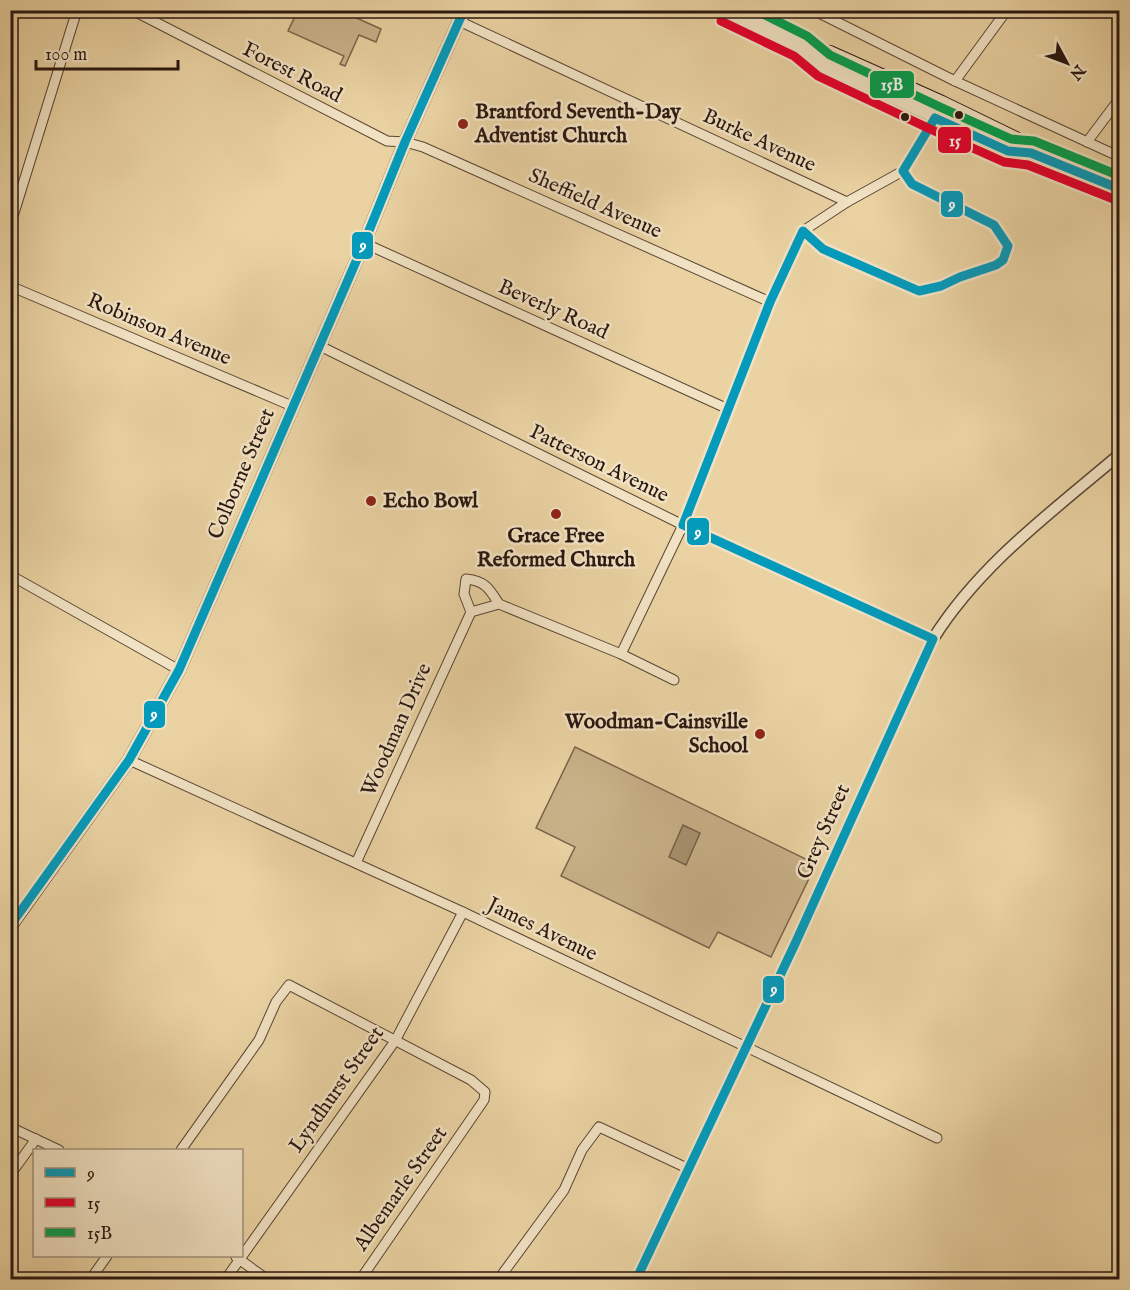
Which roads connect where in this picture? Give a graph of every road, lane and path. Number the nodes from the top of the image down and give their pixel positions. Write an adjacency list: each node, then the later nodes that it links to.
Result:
1 (77, 10): 19 (street)
2 (132, 10): 13 (street, Forest Road)
3 (726, 10): 8 (main road)
4 (813, 10): 6 (street)
5 (1007, 10): 9 (street)
6 (833, 14): 9 (street)
7 (461, 16): 13 (main road, Colborne Street); 18 (street, Burke Avenue)
8 (801, 46): 11 (main road); 12 (main road)
9 (955, 81): 14 (street)
10 (1119, 98): 14 (street)
11 (942, 102): 12 (street); 15 (main road)
12 (935, 118): 15 (main road); 18 (street)
13 (405, 142): 20 (main road, Colborne Street); 22 (street, Sheffield Avenue)
14 (1087, 142): 16 (street)
15 (1031, 153): 17 (main road)
16 (1119, 157)
17 (1119, 189)
18 (847, 202): 22 (street)
19 (10, 226)
20 (364, 243): 23 (main road, Colborne Street); 25 (street, Beverly Road)
21 (10, 286): 24 (street, Robinson Avenue)
22 (770, 302): 25 (street)
23 (318, 345): 24 (main road, Colborne Street); 27 (street, Patterson Avenue)
24 (292, 406): 33 (main road, Colborne Street)
25 (728, 409): 27 (street)
26 (1119, 454): 31 (street, Grey Street)
27 (683, 525): 31 (street, Patterson Avenue); 32 (street)
28 (10, 575): 33 (street)
29 (499, 604): 30 (street); 30 (street); 32 (street)
30 (471, 612): 36 (street, Woodman Drive)
31 (933, 639): 40 (street, Grey Street)
32 (621, 654): 34 (street)
33 (179, 670): 35 (main road, Colborne Street)
34 (674, 680)
35 (129, 760): 36 (street, James Avenue); 38 (main road, Colborne Street)
36 (356, 863): 37 (street, James Avenue)
37 (463, 912): 39 (street, Lyndhurst Street); 40 (street, James Avenue)
38 (10, 927)
39 (395, 1041): 45 (street); 48 (street, Lyndhurst Street); 54 (street, Albemarle Street)
40 (746, 1047): 42 (street, James Avenue); 46 (street, Grey Street)
41 (10, 1127): 43 (street)
42 (937, 1138)
43 (36, 1139): 44 (street); 47 (street)
44 (57, 1149)
45 (182, 1149)
46 (689, 1169): 55 (street); 56 (street, Grey Street)
47 (10, 1175)
48 (243, 1247)
49 (106, 1257): 51 (street)
50 (236, 1257): 52 (street, Lyndhurst Street); 53 (street)
51 (90, 1280)
52 (225, 1280)
53 (268, 1280)
54 (360, 1280)
55 (498, 1280)
56 (636, 1280)

